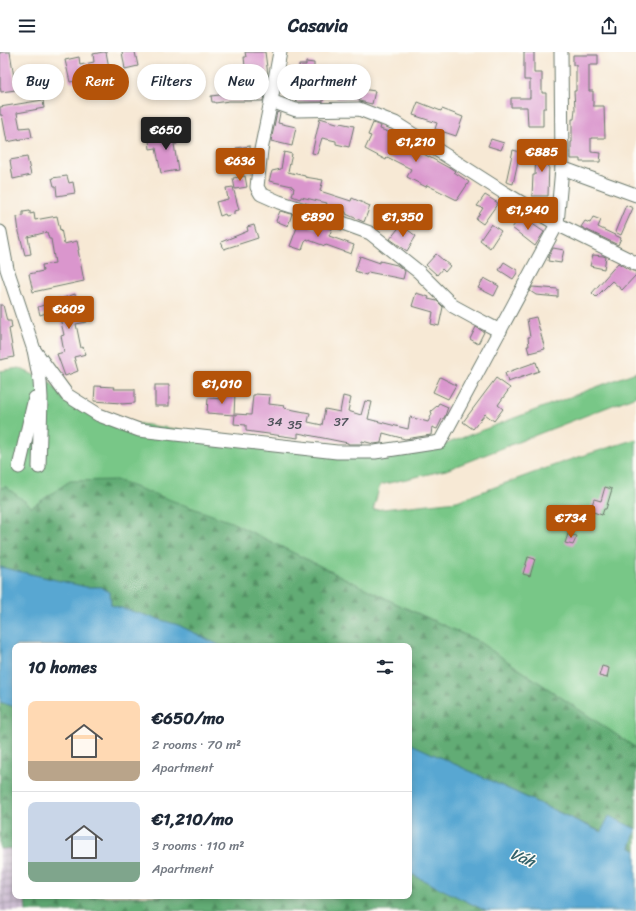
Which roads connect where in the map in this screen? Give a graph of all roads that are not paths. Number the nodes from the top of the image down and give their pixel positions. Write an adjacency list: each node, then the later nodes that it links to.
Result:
1 (280, 52): 3 (street)
2 (561, 52): 4 (street)
3 (271, 101): 6 (street); 9 (street)
4 (562, 168): 5 (street); 6 (street)
5 (636, 195)
6 (557, 224): 8 (street); 9 (street)
7 (0, 232): 10 (street)
8 (636, 264)
9 (500, 331): 10 (street)
10 (34, 350): 11 (street)
11 (40, 381): 12 (street); 13 (street)
12 (20, 467)
13 (39, 467)

